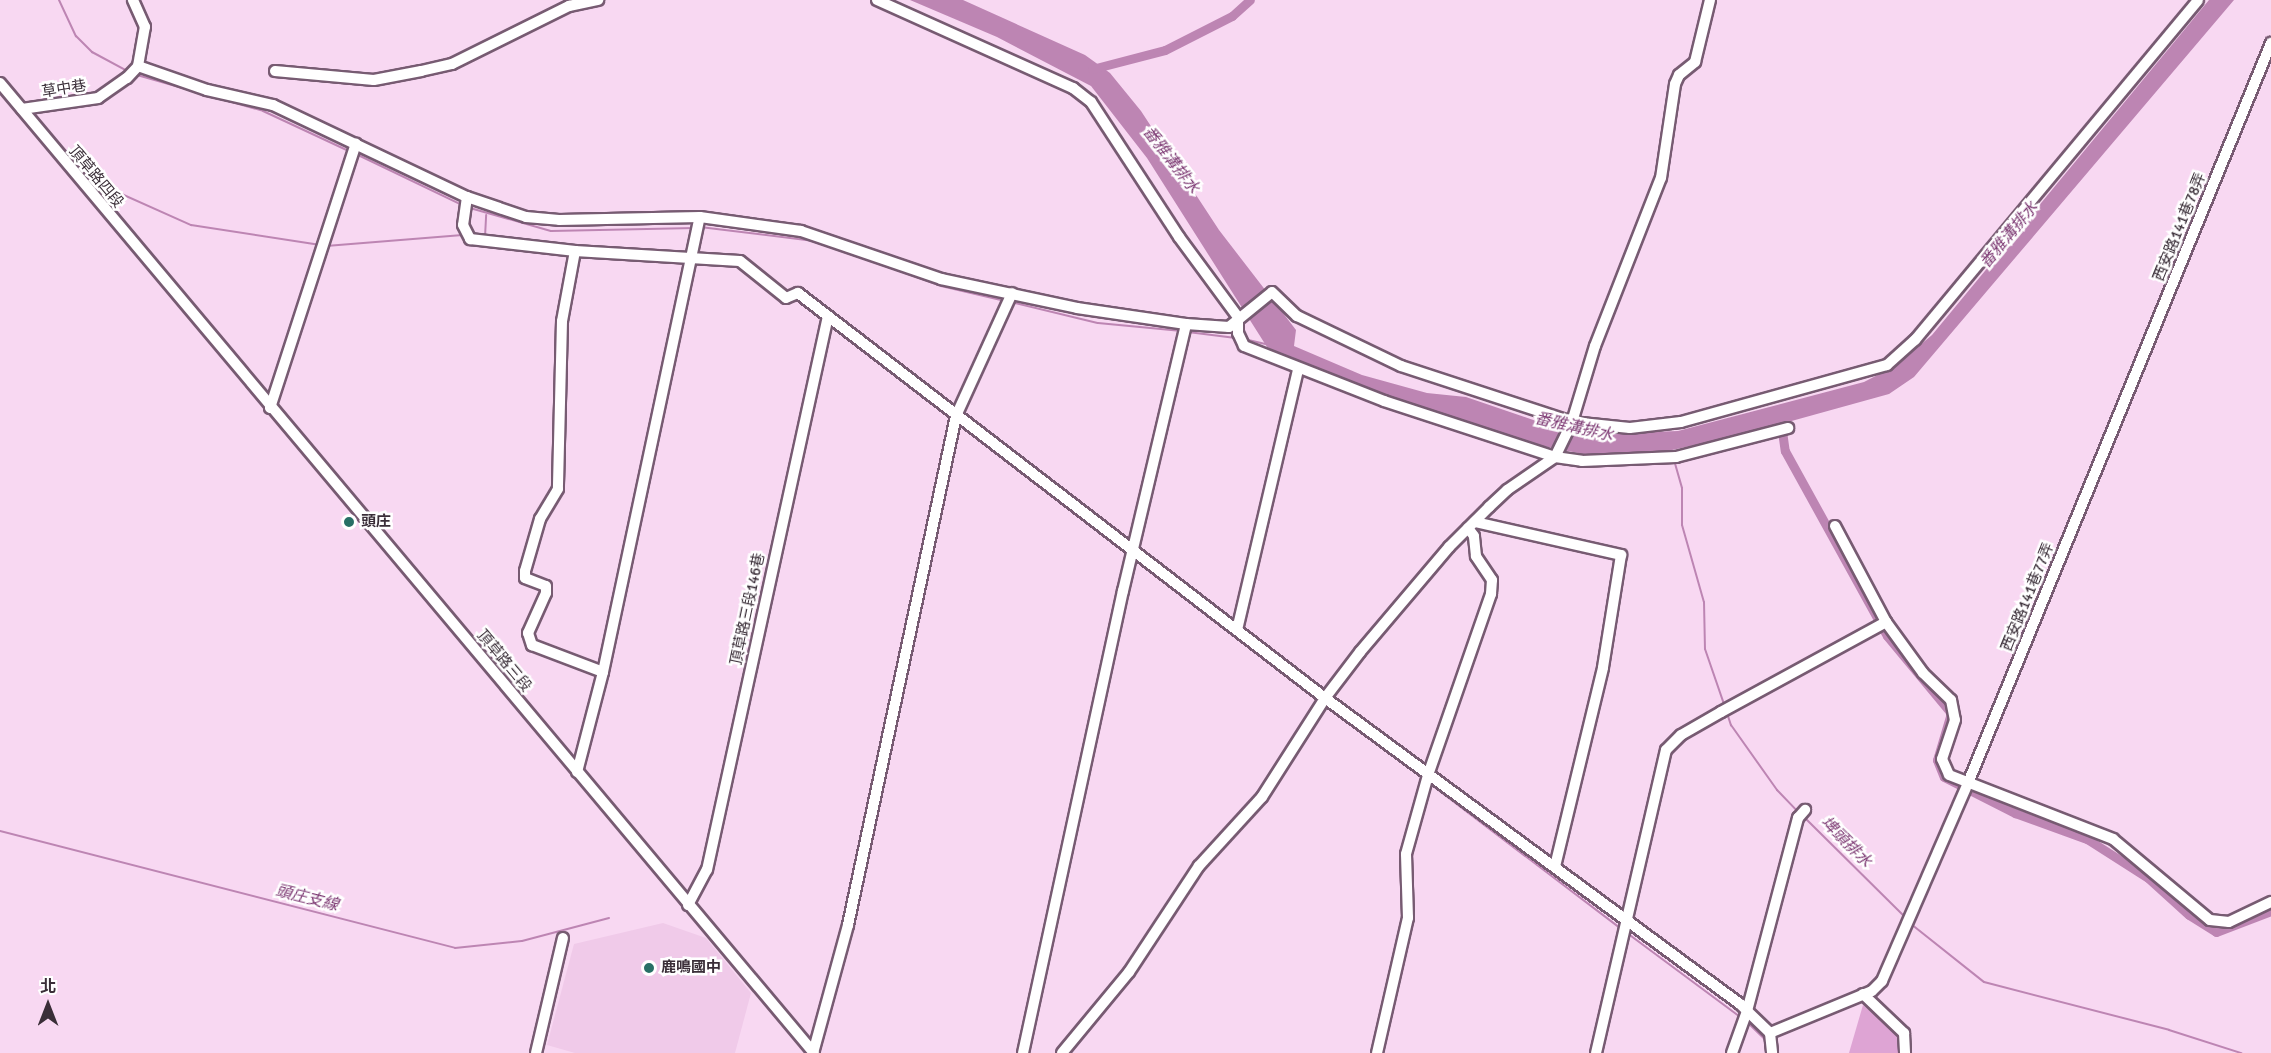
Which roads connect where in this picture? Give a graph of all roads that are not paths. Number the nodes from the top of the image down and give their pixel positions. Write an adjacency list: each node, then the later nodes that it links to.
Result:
1 (133, 0): 7 (street)
2 (598, 0): 8 (street)
3 (877, 0): 19 (street)
4 (1710, 0): 24 (street)
5 (2198, 0): 24 (street)
6 (2271, 43): 25 (street, 西安路141巷78弄)
7 (133, 72): 10 (street, 草中巷); 11 (street)
8 (274, 72)
9 (0, 83): 10 (street, 頂草路四段)
10 (22, 109): 16 (street, 頂草路四段)
11 (354, 150): 12 (street); 22 (street)
12 (466, 197): 13 (street); 14 (street)
13 (700, 217): 15 (street); 17 (street)
14 (575, 251): 15 (street); 33 (street)
15 (689, 260): 18 (street); 33 (street)
16 (170, 289): 22 (street, 頂草路三段)
17 (1008, 299): 20 (street); 23 (street)
18 (828, 316): 23 (street); 41 (street, 頂草路三段146巷)
19 (1238, 317): 20 (street); 21 (street); 24 (street)
20 (1185, 330): 30 (street)
21 (1298, 370): 27 (street); 32 (street)
22 (270, 408): 35 (street, 頂草路三段)
23 (956, 416): 30 (street); 48 (street)
24 (1572, 422): 27 (street)
25 (2117, 422): 37 (street, 西安路141巷77弄)
26 (1788, 428): 27 (street)
27 (1555, 458): 28 (street)
28 (1472, 525): 34 (street); 36 (street); 39 (street)
29 (1835, 526): 31 (street)
30 (1133, 549): 32 (street); 49 (street)
31 (1882, 624): 37 (street); 42 (street)
32 (1237, 630): 34 (street)
33 (603, 672): 35 (street)
34 (1325, 698): 36 (street); 50 (street)
35 (577, 772): 41 (street, 頂草路三段)
36 (1428, 775): 39 (street); 51 (street)
37 (1968, 783): 40 (street); 44 (street, 西安路141巷77弄)
38 (1802, 814): 45 (street)
39 (1556, 866): 42 (street)
40 (2271, 902)
41 (688, 905): 48 (street, 頂草路三段)
42 (1628, 922): 45 (street); 52 (street)
43 (563, 938): 47 (street)
44 (1863, 994): 46 (street, 西安路141巷77弄); 55 (street)
45 (1747, 1011): 46 (street); 53 (street)
46 (1770, 1033): 54 (street)
47 (536, 1053)
48 (813, 1053)
49 (1023, 1053)
50 (1062, 1053)
51 (1377, 1053)
52 (1596, 1053)
53 (1732, 1053)
54 (1772, 1053)
55 (1905, 1053)

